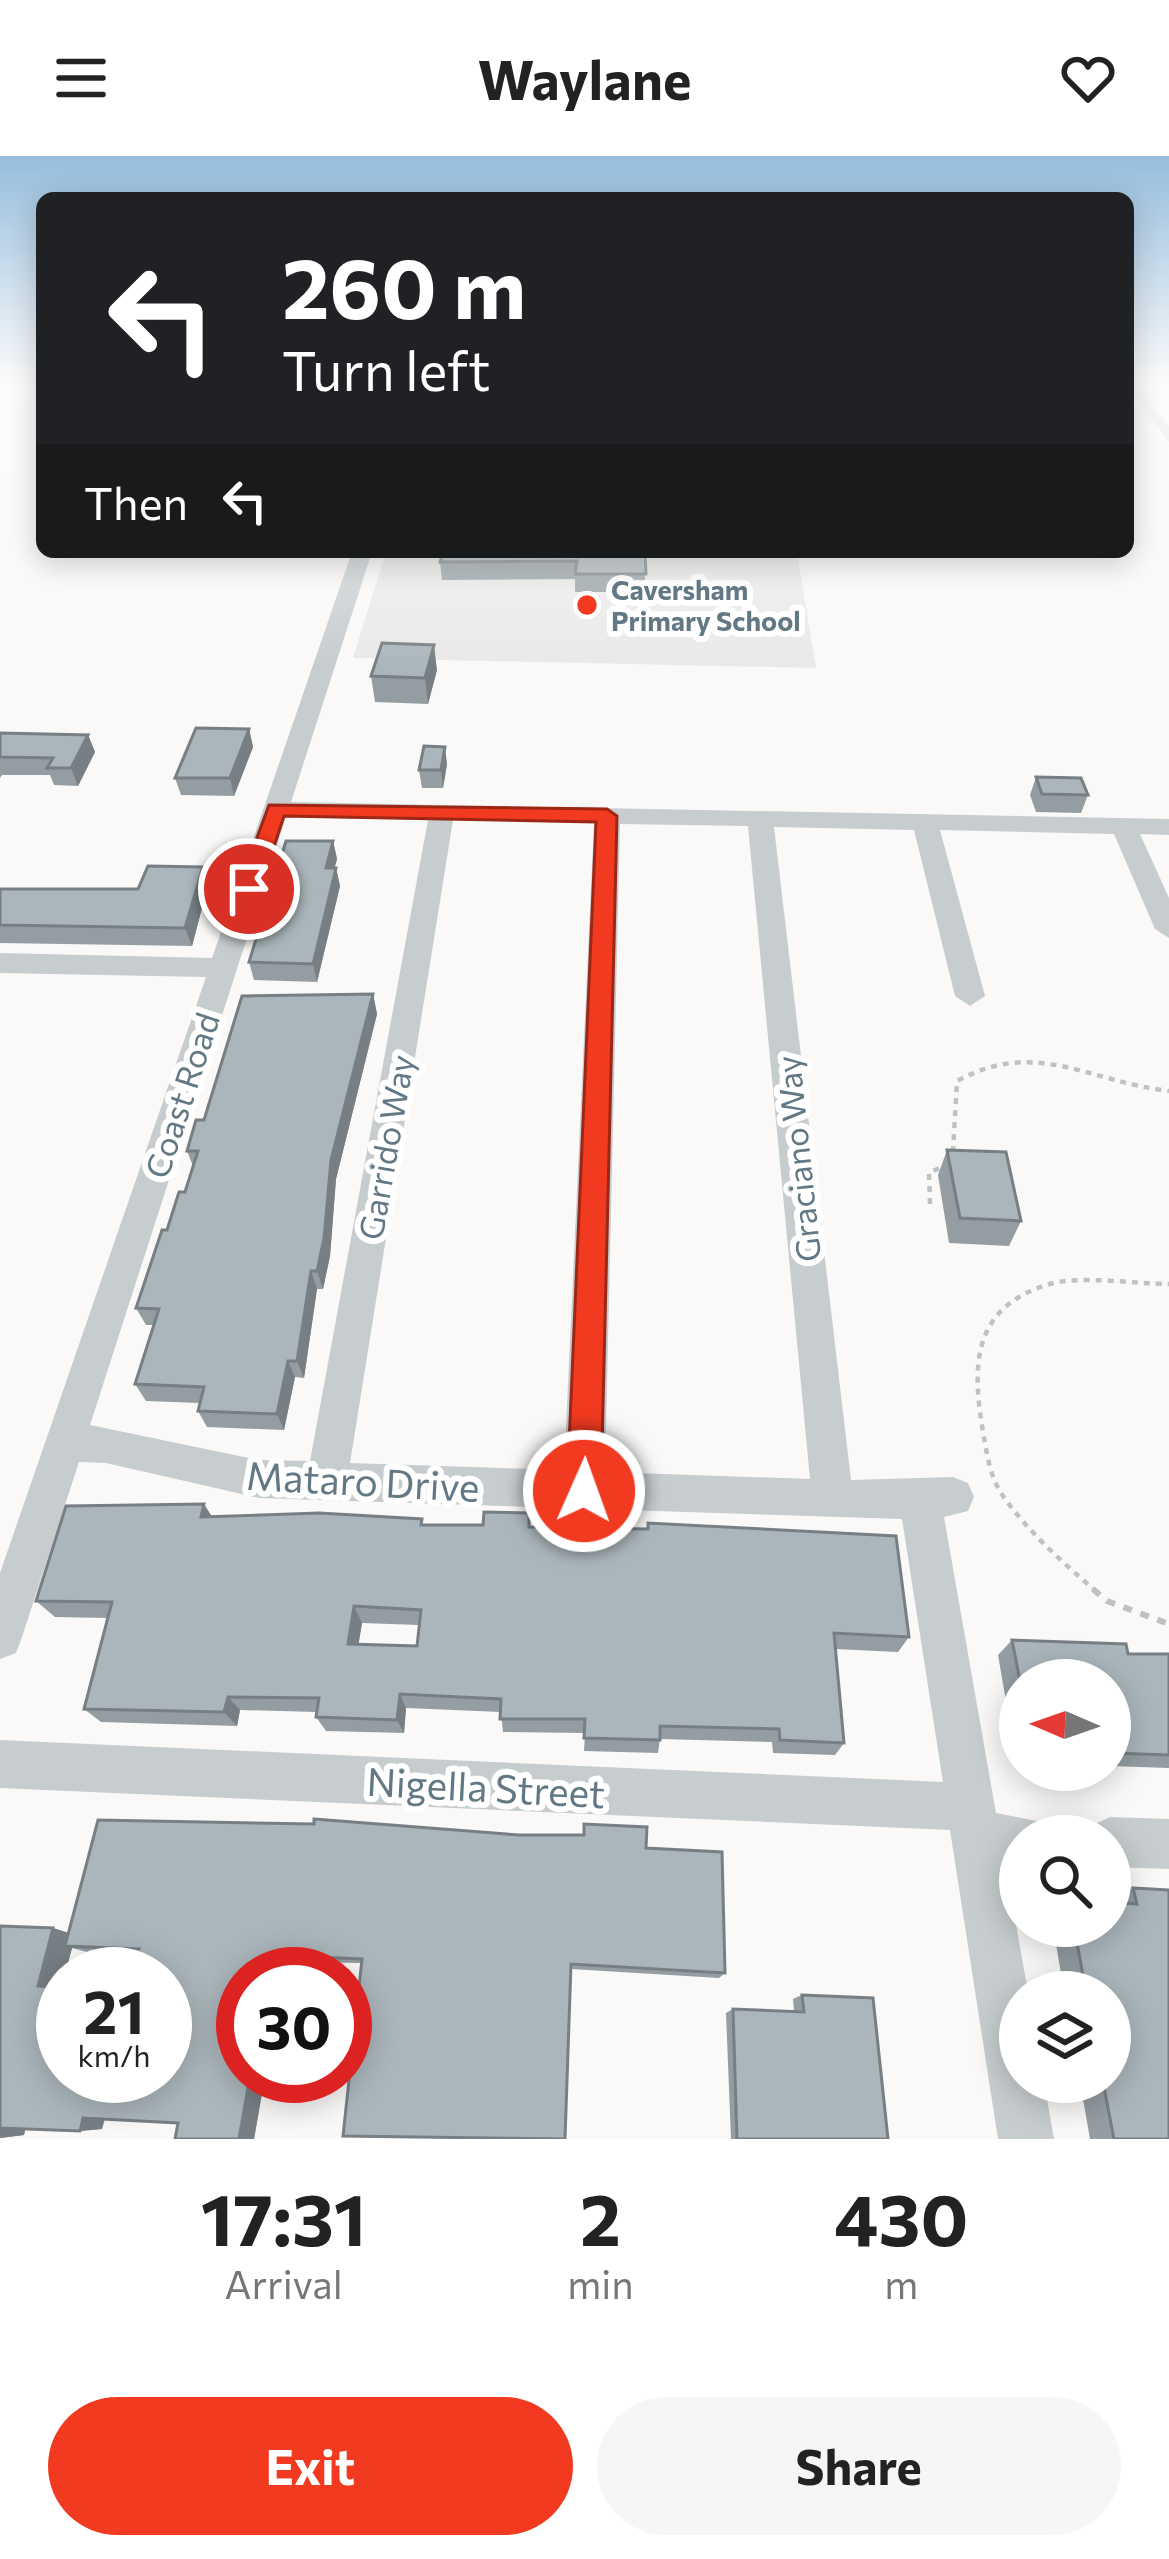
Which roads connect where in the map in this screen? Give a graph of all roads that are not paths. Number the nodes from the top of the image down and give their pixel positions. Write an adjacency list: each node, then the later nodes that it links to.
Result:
1 (360, 558): 2 (street, Coast Road)
2 (276, 809): 3 (street); 11 (street, Coast Road)
3 (442, 813): 4 (street); 14 (street, Garrido Way)
4 (607, 816): 5 (street); 15 (street)
5 (760, 819): 6 (street); 16 (street, Graciano Way)
6 (926, 822): 7 (street); 12 (street)
7 (1124, 826): 8 (street); 9 (street)
8 (1169, 826)
9 (1169, 929)
10 (0, 963): 11 (street)
11 (223, 968): 13 (street, Coast Road)
12 (970, 996)
13 (65, 1443): 14 (street, Mataro Drive); 17 (street, Coast Road)
14 (327, 1480): 15 (street, Mataro Drive)
15 (584, 1491): 16 (street, Mataro Drive)
16 (833, 1500): 19 (street, Mataro Drive)
17 (0, 1637)
18 (0, 1764): 19 (street, Nigella Street)
19 (990, 1827): 22 (street)
20 (1131, 1843): 21 (street)
21 (1169, 1844)
22 (1026, 2139)

